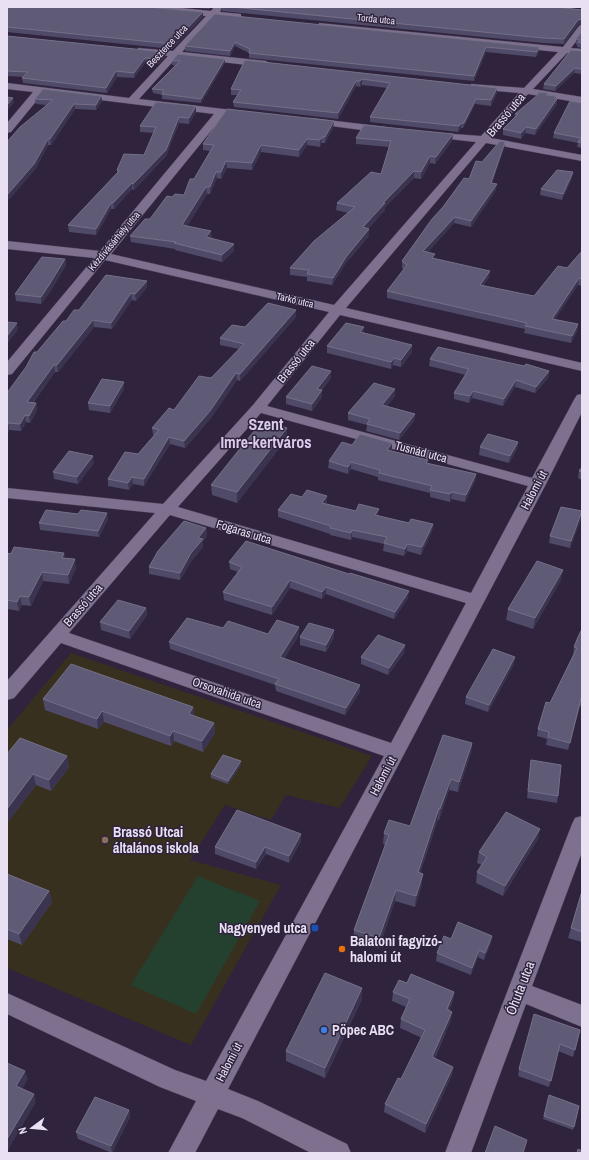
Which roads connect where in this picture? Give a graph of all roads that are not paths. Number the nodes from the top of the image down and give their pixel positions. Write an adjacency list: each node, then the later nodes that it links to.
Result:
1 (145, 7): 2 (street)
2 (216, 10): 3 (street); 9 (street, Beszterce utca)
3 (244, 17)
4 (314, 24): 7 (street, Torda utca)
5 (582, 28): 7 (street, Brassó utca)
6 (129, 49): 9 (street)
7 (566, 49): 8 (street, Torda utca); 14 (street, Brassó utca)
8 (582, 52)
9 (174, 54): 10 (street); 15 (street, Beszterce utca)
10 (276, 65)
11 (464, 85): 14 (street)
12 (7, 86): 13 (street)
13 (40, 90): 15 (street); 20 (street)
14 (526, 91): 16 (street); 23 (street, Brassó utca)
15 (132, 100): 17 (street)
16 (582, 100)
17 (221, 112): 18 (street); 26 (street, Kézdivásárhely utca)
18 (260, 116)
19 (299, 120): 21 (street)
20 (7, 130)
21 (400, 131)
22 (423, 134): 23 (street)
23 (485, 140): 24 (street); 27 (street, Brassó utca)
24 (582, 158)
25 (7, 245): 26 (street, Tarkő utca)
26 (101, 255): 27 (street, Tarkő utca); 29 (street, Kézdivásárhely utca)
27 (337, 310): 28 (street, Tarkő utca); 31 (street, Brassó utca)
28 (582, 367)
29 (7, 371)
30 (582, 398): 32 (street, Halomi út)
31 (258, 408): 32 (street, Tusnád utca); 34 (street, Brassó utca)
32 (538, 484): 35 (street, Halomi út)
33 (7, 493): 34 (street, Fogaras utca)
34 (167, 509): 35 (street, Fogaras utca); 36 (street, Brassó utca)
35 (475, 600): 39 (street, Halomi út)
36 (57, 635): 37 (street, Brassó utca); 39 (street, Orsovahida utca)
37 (15, 672): 38 (street, Brassó utca)
38 (7, 693)
39 (396, 752): 44 (street, Halomi út)
40 (582, 826): 41 (street, Óhuta utca)
41 (518, 991): 43 (street); 47 (street, Óhuta utca)
42 (7, 1003): 44 (street)
43 (582, 1016)
44 (211, 1094): 45 (street, Halomi út); 46 (street)
45 (181, 1153)
46 (338, 1153)
47 (458, 1153)

